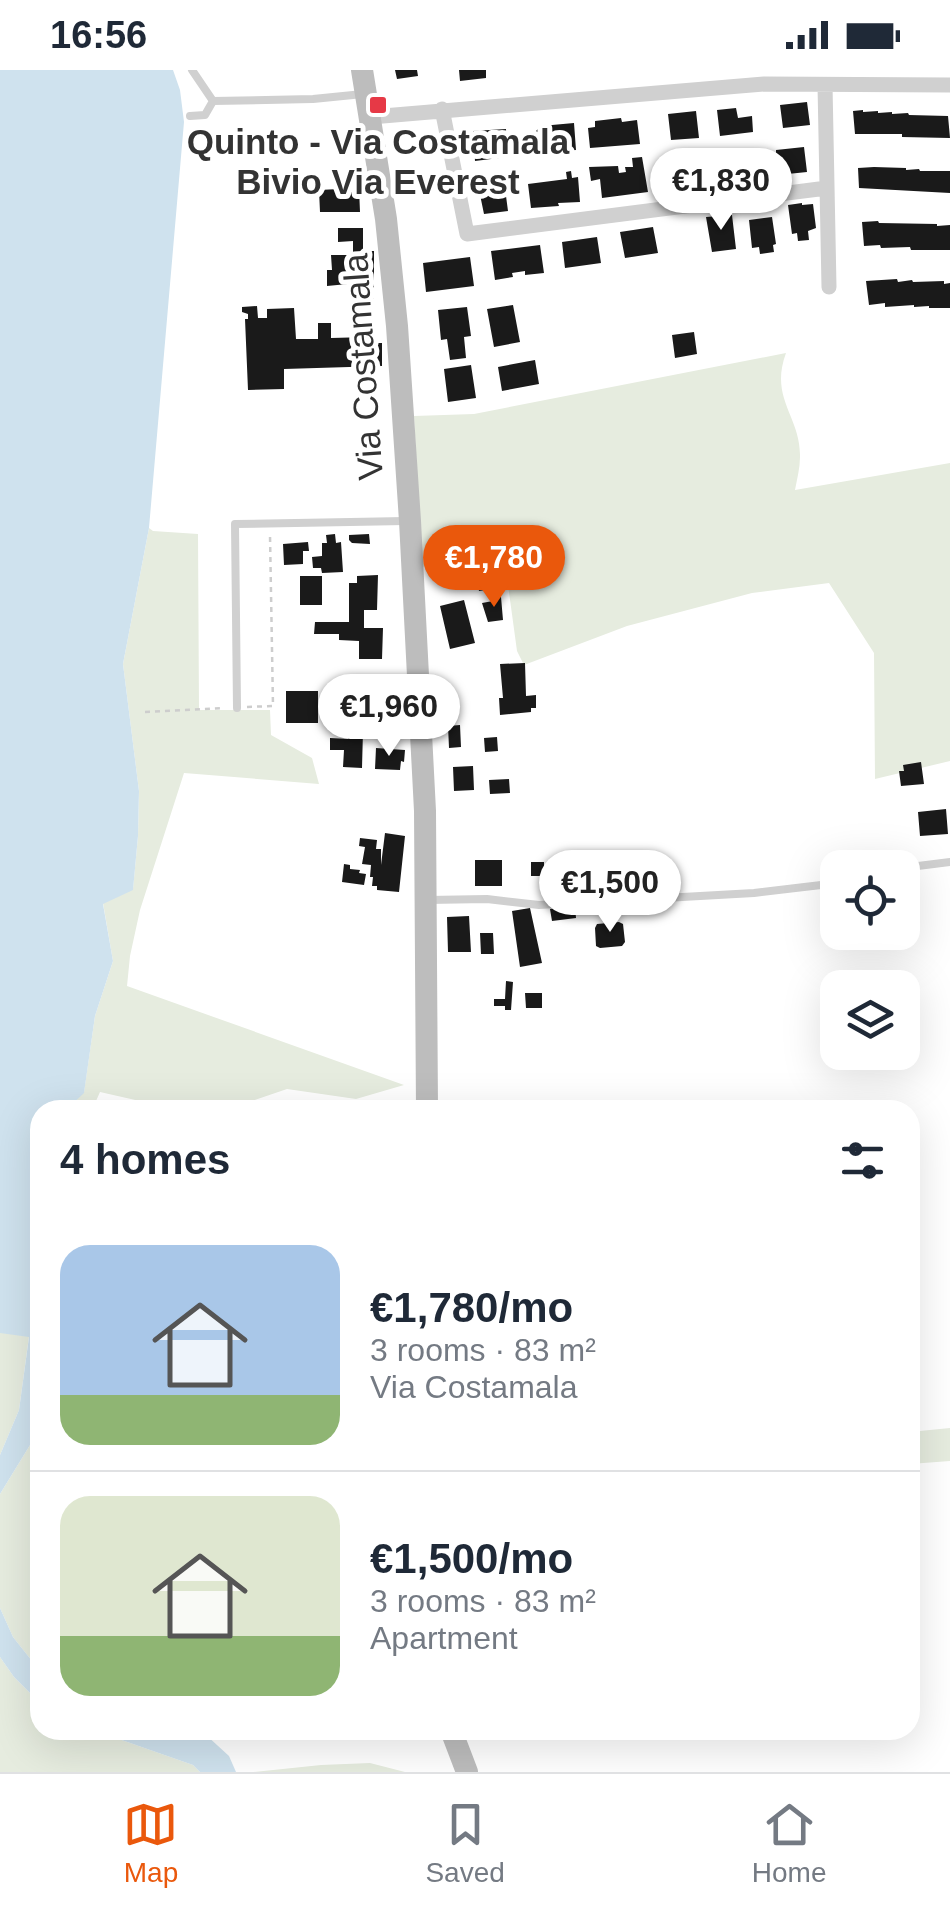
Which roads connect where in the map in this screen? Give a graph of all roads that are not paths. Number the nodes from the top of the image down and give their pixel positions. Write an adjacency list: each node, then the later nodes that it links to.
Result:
1 (192, 70): 5 (lane)
2 (825, 85): 3 (street); 6 (street); 8 (street)
3 (950, 85)
4 (367, 93): 5 (lane); 6 (street); 10 (main road, Via Costamala)
5 (213, 101): 7 (lane)
6 (442, 109): 8 (street)
7 (190, 116)
8 (827, 188): 9 (street)
9 (828, 287)
10 (410, 521): 11 (lane); 15 (main road, Via Costamala)
11 (237, 708)
12 (950, 862): 13 (lane)
13 (920, 866)
14 (820, 885): 15 (lane)
15 (426, 900): 16 (main road, Via Costamala)
16 (427, 1100)
17 (455, 1740): 18 (main road)
18 (467, 1772)

